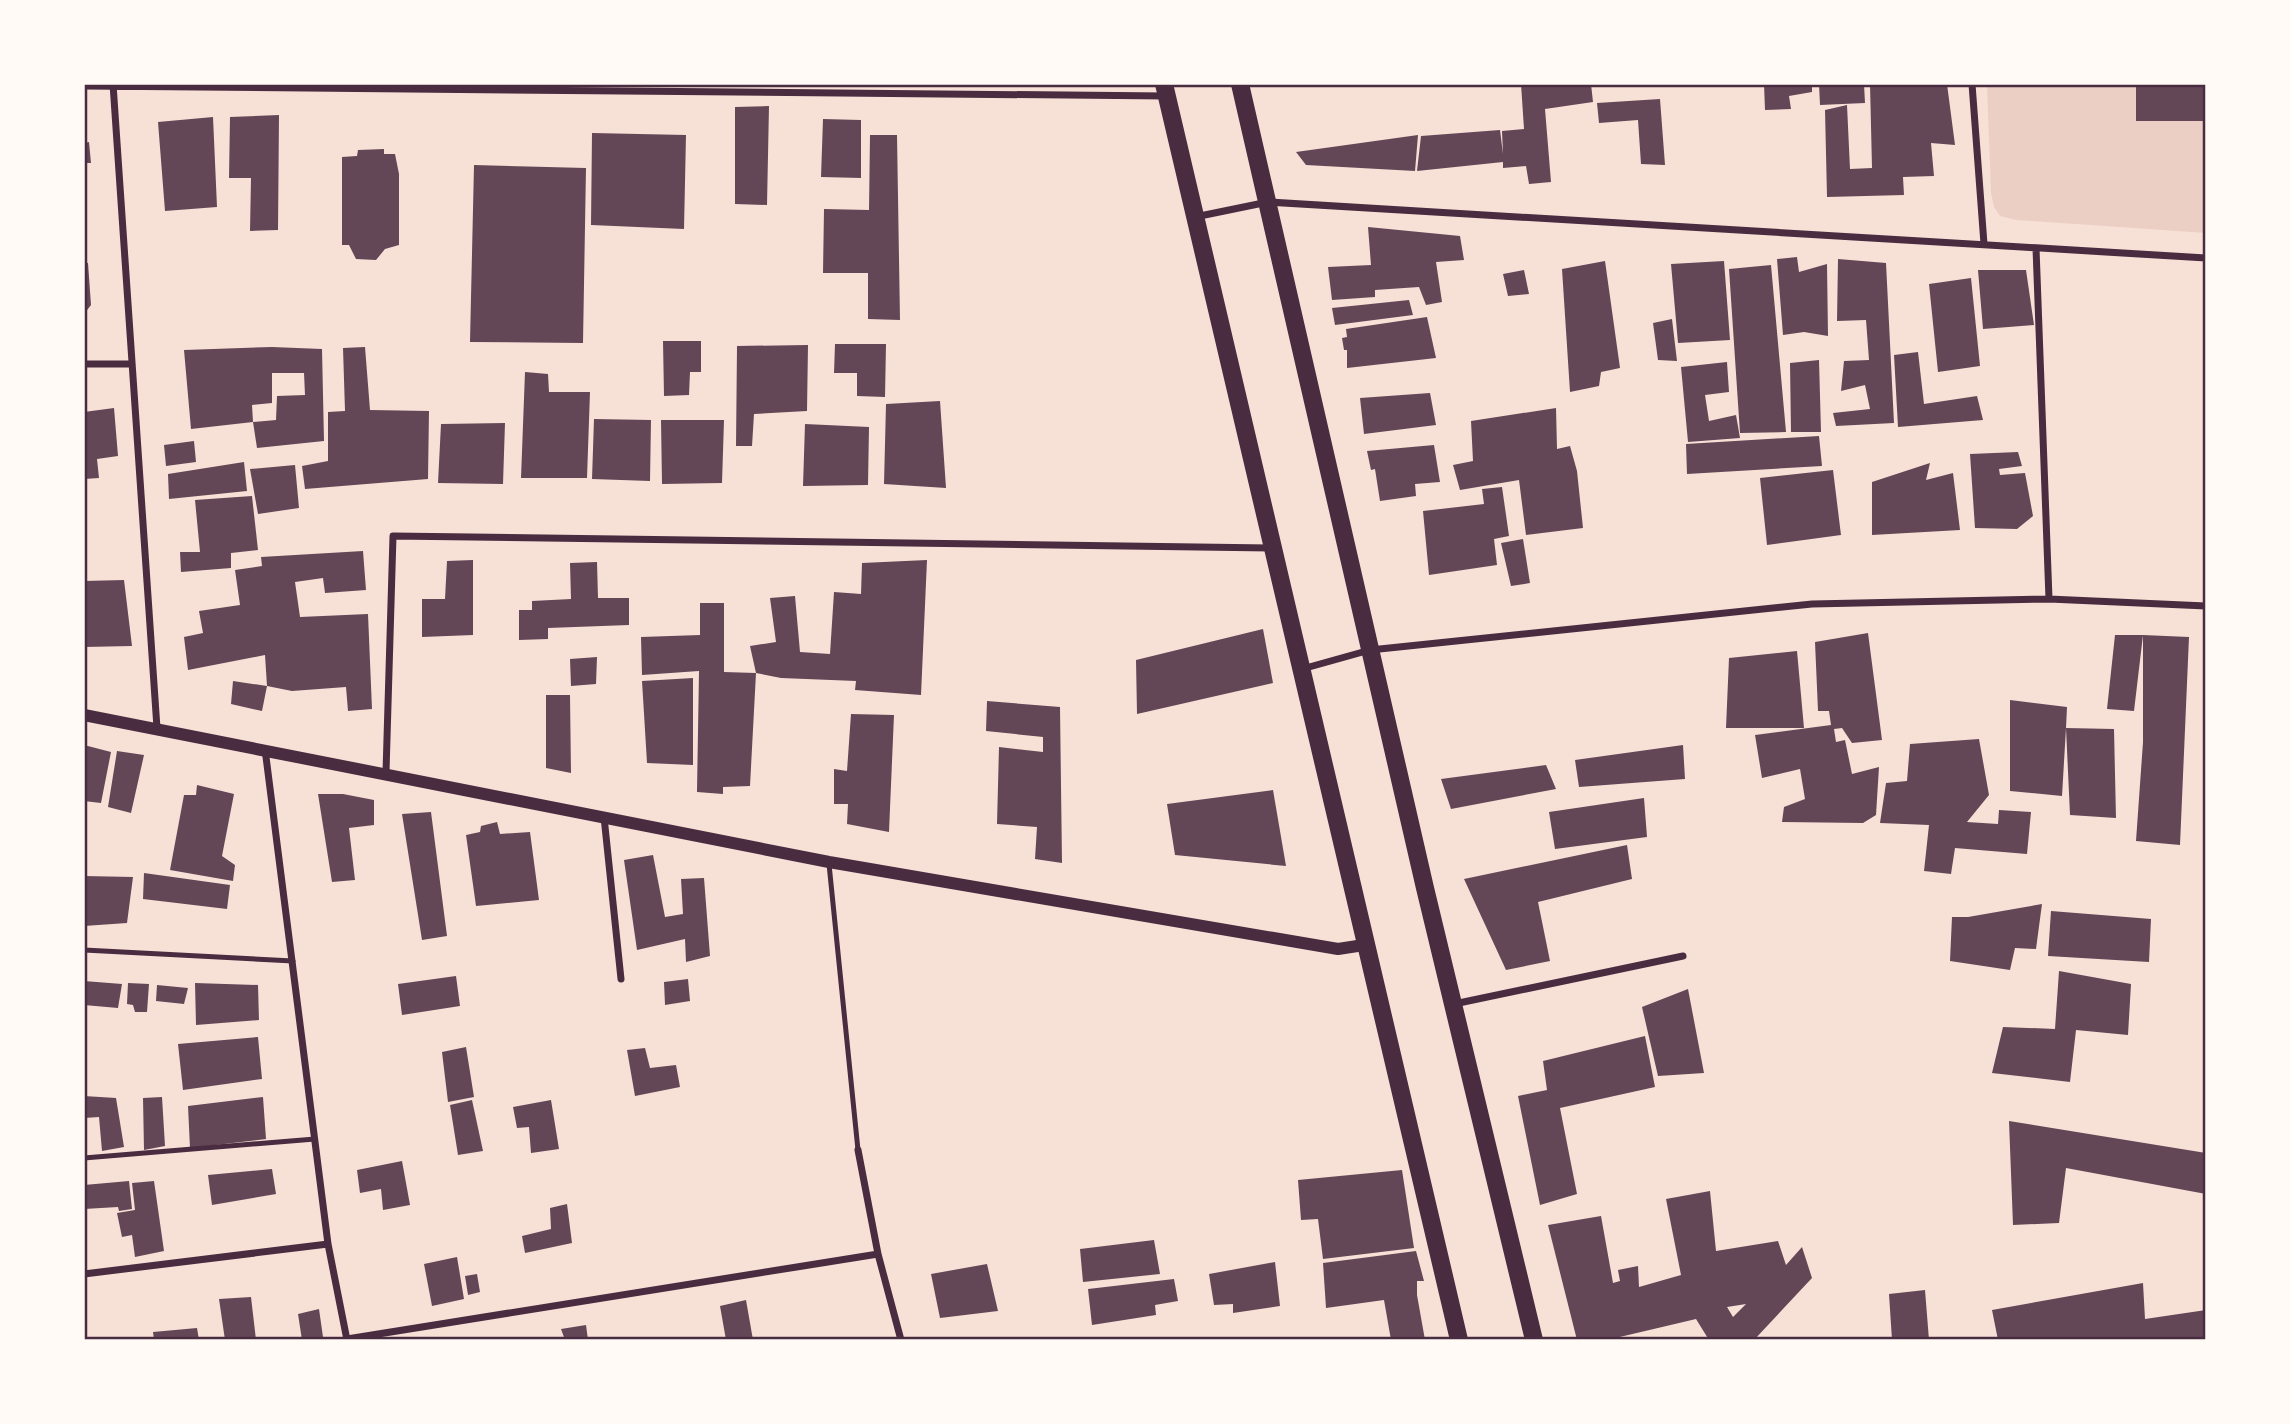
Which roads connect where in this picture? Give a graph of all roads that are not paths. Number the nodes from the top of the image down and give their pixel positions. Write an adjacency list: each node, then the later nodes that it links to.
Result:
1 (1240, 84): 6 (main road)
2 (1972, 84): 8 (street)
3 (113, 85): 4 (street); 5 (street); 12 (street)
4 (84, 86)
5 (1165, 90): 7 (main road)
6 (1268, 202): 7 (street); 8 (street); 16 (main road)
7 (1195, 217): 13 (main road)
8 (1984, 244): 9 (street)
9 (2036, 248): 10 (street); 14 (street)
10 (2206, 258)
11 (84, 364): 12 (street)
12 (132, 364): 19 (street)
13 (1271, 548): 17 (main road); 21 (street)
14 (2049, 599): 15 (street); 16 (street)
15 (2206, 606)
16 (1370, 650): 17 (street); 29 (main road)
17 (1300, 670): 24 (main road)
18 (84, 715): 19 (street)
19 (157, 728): 20 (street)
20 (265, 750): 21 (street); 27 (street)
21 (386, 772): 22 (street)
22 (604, 816): 23 (street); 28 (street)
23 (829, 862): 24 (street); 31 (lane)
24 (1364, 945): 38 (main road)
25 (84, 950): 27 (lane)
26 (1683, 956): 29 (street)
27 (293, 961): 30 (street)
28 (621, 979)
29 (1453, 1004): 39 (main road)
30 (315, 1139): 32 (lane); 33 (street)
31 (858, 1150): 34 (street)
32 (84, 1158)
33 (328, 1244): 35 (street); 36 (street)
34 (878, 1254): 36 (street); 37 (street)
35 (84, 1274)
36 (347, 1339)
37 (901, 1340)
38 (1459, 1340)
39 (1534, 1340)

